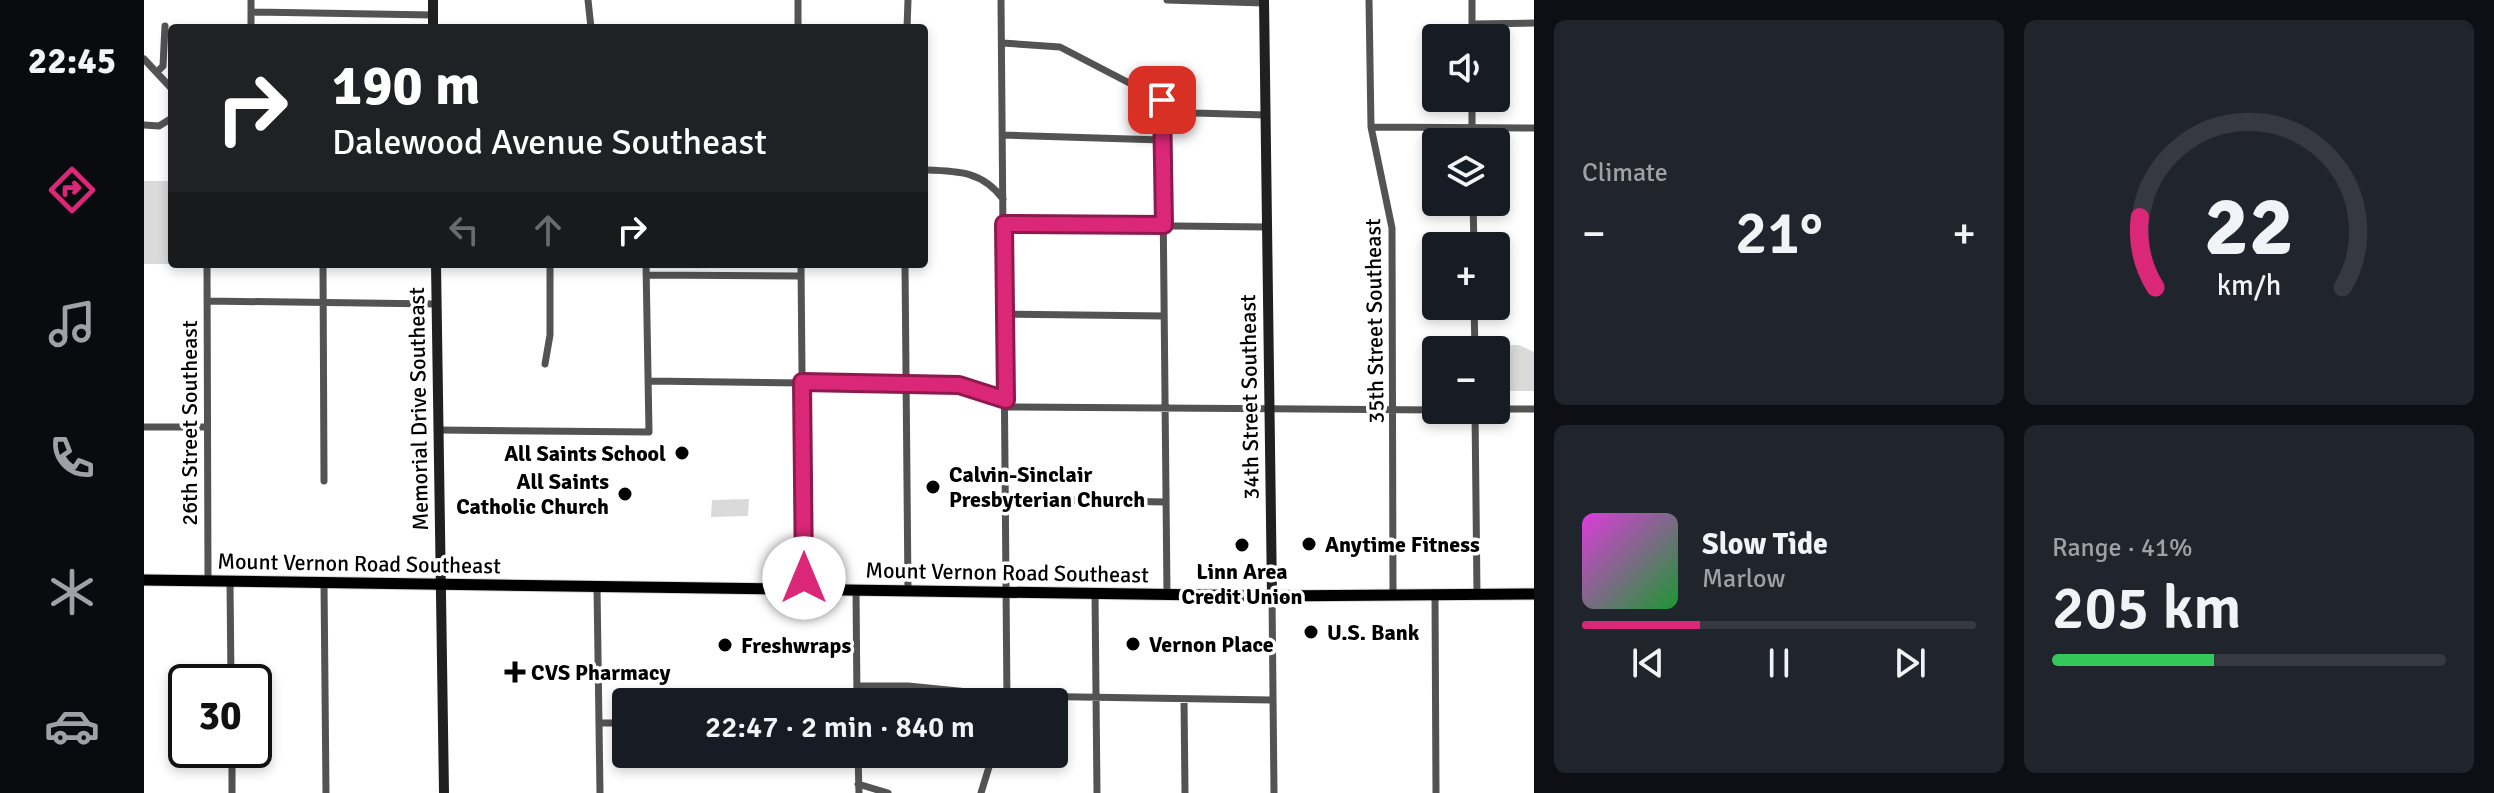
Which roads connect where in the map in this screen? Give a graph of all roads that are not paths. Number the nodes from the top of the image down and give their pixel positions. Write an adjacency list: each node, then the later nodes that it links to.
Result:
1 (251, 0): 11 (street)
2 (433, 0): 12 (street)
3 (588, 0): 16 (street)
4 (798, 0): 17 (street)
5 (908, 0): 18 (street)
6 (1002, 0): 21 (street)
7 (1167, 0): 10 (street)
8 (1369, 0): 30 (street, 35th Street Southeast)
9 (1472, 0): 19 (street)
10 (1264, 2): 27 (street, 34th Street Southeast)
11 (251, 12): 12 (street); 14 (street)
12 (433, 15): 15 (street)
13 (1534, 23): 19 (street)
14 (251, 24)
15 (433, 24)
16 (591, 24)
17 (798, 24)
18 (907, 24)
19 (1472, 24)
20 (165, 26): 23 (street)
21 (1002, 43): 25 (street); 34 (street)
22 (144, 59): 23 (street)
23 (157, 72): 24 (street)
24 (168, 84)
25 (1162, 100): 27 (street); 35 (street)
26 (1472, 112): 31 (street)
27 (1266, 115): 40 (street, 34th Street Southeast)
28 (168, 120): 29 (street)
29 (144, 125)
30 (1371, 127): 31 (street); 64 (street, 35th Street Southeast)
31 (1472, 128)
32 (1510, 128): 33 (street)
33 (1534, 128)
34 (1003, 135): 35 (street); 37 (street)
35 (1162, 140): 39 (street)
36 (928, 170): 37 (street)
37 (1004, 199): 38 (street)
38 (1004, 224): 39 (street); 53 (street)
39 (1164, 225): 40 (street); 54 (street)
40 (1267, 227): 63 (street, 34th Street Southeast)
41 (207, 268): 50 (street, 26th Street Southeast)
42 (323, 268): 51 (street)
43 (436, 268): 52 (street, Memorial Drive Southeast)
44 (550, 268): 55 (street)
45 (646, 268): 48 (street)
46 (801, 268): 49 (street)
47 (905, 268): 58 (street)
48 (646, 275): 49 (street); 56 (street)
49 (801, 276): 57 (street)
50 (207, 301): 51 (street); 68 (street, 26th Street Southeast)
51 (323, 303): 52 (street); 70 (street)
52 (436, 304): 69 (street, Memorial Drive Southeast)
53 (1005, 314): 54 (street); 59 (street)
54 (1164, 316): 60 (street)
55 (545, 364)
56 (648, 381): 57 (street); 69 (street)
57 (802, 382): 58 (street); 79 (street)
58 (907, 384): 59 (street); 81 (street)
59 (1006, 403): 60 (street); 71 (street)
60 (1166, 409): 63 (street); 72 (street)
61 (1510, 409): 62 (street)
62 (1534, 409)
63 (1269, 410): 64 (street); 88 (street, 34th Street Southeast)
64 (1394, 410): 65 (street); 89 (street, 35th Street Southeast)
65 (1422, 410)
66 (1475, 424): 85 (street)
67 (144, 427): 68 (street)
68 (207, 427): 74 (street, 26th Street Southeast)
69 (439, 430): 77 (street, Memorial Drive Southeast)
70 (324, 481)
71 (1007, 499): 72 (street); 82 (street)
72 (1166, 502): 84 (street)
73 (144, 580): 74 (main road, Mount Vernon Road Southeast)
74 (208, 581): 75 (main road, Mount Vernon Road Southeast)
75 (230, 582): 76 (main road, Mount Vernon Road Southeast); 90 (street)
76 (324, 583): 77 (main road, Mount Vernon Road Southeast); 105 (street)
77 (440, 585): 78 (main road, Mount Vernon Road Southeast); 106 (street, Memorial Drive Southeast)
78 (597, 587): 79 (main road, Mount Vernon Road Southeast); 98 (street)
79 (804, 590): 80 (main road, Mount Vernon Road Southeast)
80 (856, 590): 81 (main road, Mount Vernon Road Southeast); 91 (street)
81 (908, 591): 82 (main road, Mount Vernon Road Southeast)
82 (1007, 592): 83 (main road, Mount Vernon Road Southeast); 93 (street)
83 (1095, 593): 84 (main road, Mount Vernon Road Southeast); 95 (street)
84 (1167, 594): 88 (main road, Mount Vernon Road Southeast)
85 (1477, 594): 86 (main road, Mount Vernon Road Southeast); 87 (main road, Mount Vernon Road Southeast)
86 (1534, 594)
87 (1435, 595): 89 (main road, Mount Vernon Road Southeast); 113 (street)
88 (1272, 596): 89 (main road, Mount Vernon Road Southeast); 97 (street, 34th Street Southeast)
89 (1393, 596)
90 (231, 664)
91 (857, 686): 92 (street)
92 (923, 688)
93 (1008, 688)
94 (1068, 698): 95 (street)
95 (1096, 698): 96 (street); 110 (street)
96 (1184, 699): 97 (street); 111 (street)
97 (1273, 700): 112 (street, 34th Street Southeast)
98 (599, 723): 99 (street); 107 (street)
99 (612, 723)
100 (232, 768): 104 (street)
101 (858, 768): 103 (street)
102 (989, 768): 109 (street)
103 (858, 789): 108 (street)
104 (232, 793)
105 (326, 793)
106 (444, 793)
107 (600, 793)
108 (888, 793)
109 (981, 793)
110 (1097, 793)
111 (1185, 793)
112 (1274, 793)
113 (1436, 793)

